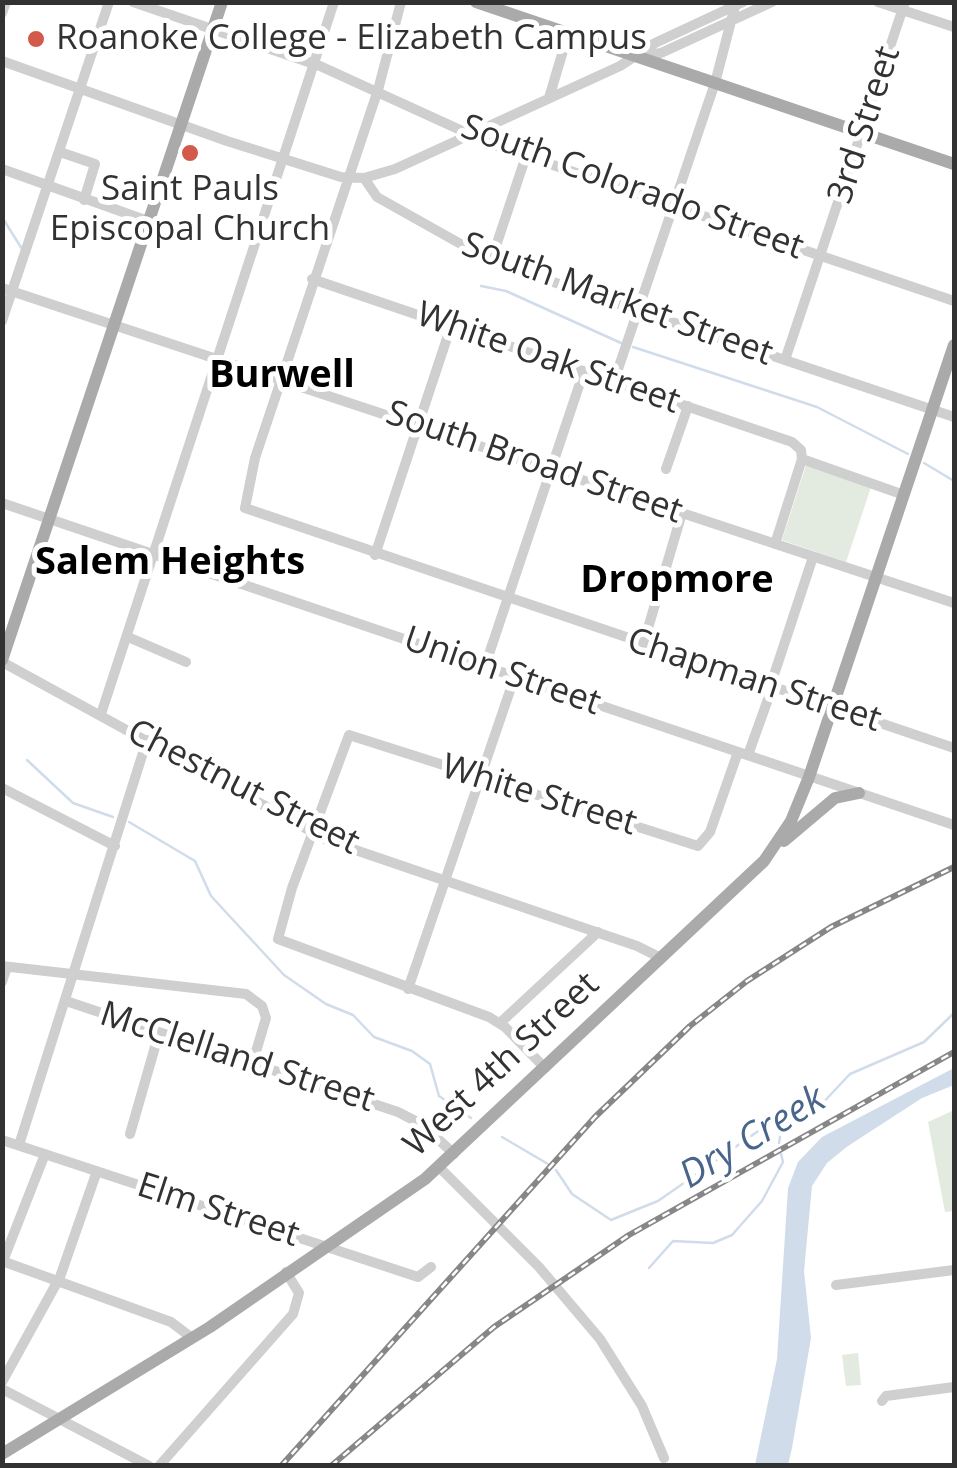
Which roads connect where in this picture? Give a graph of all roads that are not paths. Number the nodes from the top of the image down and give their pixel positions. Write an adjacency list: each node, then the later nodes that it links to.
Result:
1 (6, 2): 13 (street)
2 (109, 2): 23 (street)
3 (132, 2): 15 (street, South Colorado Street)
4 (222, 2): 15 (main road)
5 (334, 2): 20 (street)
6 (402, 2): 22 (street)
7 (476, 2): 11 (main road)
8 (772, 2): 14 (street)
9 (878, 2): 12 (street)
10 (739, 4): 14 (street); 18 (street)
11 (497, 6): 17 (main road)
12 (904, 6): 16 (street); 26 (street, 3rd Street)
13 (2, 13)
14 (735, 19): 18 (street); 21 (street)
15 (213, 28): 20 (street, South Colorado Street); 25 (main road)
16 (954, 28)
17 (568, 34): 18 (main road); 24 (street)
18 (637, 57): 21 (main road); 24 (street)
19 (2, 60): 23 (street)
20 (313, 64): 22 (street, South Colorado Street); 30 (street)
21 (715, 84): 26 (main road); 37 (street)
22 (378, 90): 27 (street, South Colorado Street); 33 (street)
23 (80, 91): 25 (street); 28 (street)
24 (549, 98): 27 (street)
25 (180, 126): 30 (street); 38 (main road)
26 (862, 133): 31 (main road); 39 (street, 3rd Street)
27 (472, 134): 29 (street, South Colorado Street); 34 (street)
28 (60, 152): 35 (street); 36 (street)
29 (526, 156): 37 (street, South Colorado Street); 40 (street)
30 (282, 158): 33 (street); 49 (street)
31 (954, 164)
32 (2, 169): 35 (street)
33 (348, 178): 34 (street); 41 (street)
34 (364, 178): 40 (street, South Market Street)
35 (48, 188): 36 (street); 42 (street)
36 (84, 200): 38 (street)
37 (672, 206): 39 (street, South Colorado Street); 44 (street)
38 (148, 221): 46 (main road)
39 (820, 256): 43 (street, South Colorado Street); 50 (street, 3rd Street)
40 (491, 260): 44 (street, South Market Street)
41 (312, 279): 47 (street, White Oak Street); 52 (street)
42 (8, 290): 45 (street); 46 (street, South Broad Street)
43 (954, 301)
44 (638, 310): 50 (street, South Market Street); 53 (street)
45 (2, 322)
46 (112, 325): 49 (street, South Broad Street); 64 (main road)
47 (451, 326): 51 (street, White Oak Street); 57 (street)
48 (954, 344): 55 (main road, West 4th Street)
49 (214, 358): 52 (street, South Broad Street); 67 (street)
50 (785, 360): 55 (street, South Market Street)
51 (584, 371): 53 (street, White Oak Street); 60 (street)
52 (280, 379): 57 (street, South Broad Street); 66 (street, Chapman Street)
53 (614, 381): 54 (street, White Oak Street)
54 (688, 406): 58 (street, White Oak Street); 59 (street)
55 (932, 410): 56 (street, South Market Street); 61 (main road, West 4th Street)
56 (954, 417)
57 (418, 424): 60 (street, South Broad Street); 66 (street)
58 (802, 459): 61 (street); 65 (street)
59 (666, 469)
60 (552, 470): 63 (street, South Broad Street); 70 (street)
61 (904, 495): 69 (main road, West 4th Street)
62 (2, 503): 64 (street, Union Street)
63 (682, 513): 65 (street, South Broad Street); 73 (street)
64 (49, 519): 67 (street, Union Street); 74 (main road)
65 (775, 544): 68 (street, South Broad Street)
66 (375, 554): 70 (street, Chapman Street)
67 (154, 555): 72 (street); 76 (street, Union Street)
68 (813, 557): 69 (street, South Broad Street); 78 (street)
69 (876, 577): 71 (street, South Broad Street); 79 (main road, West 4th Street)
70 (508, 599): 73 (street, Chapman Street); 76 (street)
71 (954, 603)
72 (128, 636): 75 (street); 80 (street)
73 (642, 644): 78 (street, Chapman Street)
74 (2, 661): 80 (street, Chestnut Street)
75 (186, 662)
76 (485, 666): 77 (street, Union Street)
77 (515, 676): 83 (street, Union Street); 85 (street)
78 (771, 688): 79 (street, Chapman Street); 83 (street)
79 (832, 708): 82 (street, Chapman Street); 84 (main road, West 4th Street)
80 (102, 714): 81 (street, Chestnut Street)
81 (147, 740): 89 (street, Chestnut Street); 90 (street)
82 (954, 748)
83 (743, 753): 84 (street, Union Street); 85 (street, White Street)
84 (810, 776): 87 (street, Union Street); 91 (main road, West 4th Street)
85 (480, 778): 89 (street, White Street); 92 (street)
86 (2, 788): 90 (street)
87 (859, 794): 88 (street, Union Street); 91 (main road)
88 (954, 825)
89 (312, 833): 92 (street, Chestnut Street); 98 (street)
90 (115, 846): 96 (street)
91 (774, 848): 94 (main road, West 4th Street)
92 (448, 881): 93 (street, Chestnut Street); 98 (street)
93 (598, 932): 94 (street, Chestnut Street); 100 (street)
94 (661, 958): 103 (main road, West 4th Street)
95 (5, 966): 96 (street); 97 (street)
96 (74, 974): 99 (street); 102 (street)
97 (2, 982)
98 (408, 989): 100 (street)
99 (66, 1000): 101 (street, McClelland Street); 106 (street)
100 (500, 1023): 103 (street)
101 (159, 1033): 102 (street, McClelland Street); 104 (street)
102 (252, 1065): 108 (street, McClelland Street)
103 (545, 1068): 108 (main road, West 4th Street)
104 (130, 1134)
105 (2, 1140): 106 (street, Elm Street)
106 (19, 1145): 107 (street, Elm Street)
107 (45, 1154): 110 (street, Elm Street); 112 (street)
108 (454, 1154): 109 (main road, West 4th Street)
109 (440, 1167): 111 (main road, West 4th Street); 124 (street)
110 (97, 1171): 111 (street, Elm Street); 116 (street)
111 (324, 1246): 113 (street, Elm Street); 115 (main road, West 4th Street)
112 (3, 1261): 116 (street)
113 (432, 1267)
114 (954, 1270): 117 (street)
115 (286, 1272): 118 (main road, West 4th Street); 126 (street)
116 (56, 1282): 118 (street); 119 (street)
117 (836, 1285)
118 (192, 1338): 122 (main road, West 4th Street)
119 (2, 1386): 122 (street)
120 (954, 1387): 121 (street)
121 (882, 1401)
122 (60, 1419): 123 (main road, West 4th Street); 125 (street)
123 (2, 1454)
124 (664, 1458)
125 (150, 1466)
126 (159, 1466)

